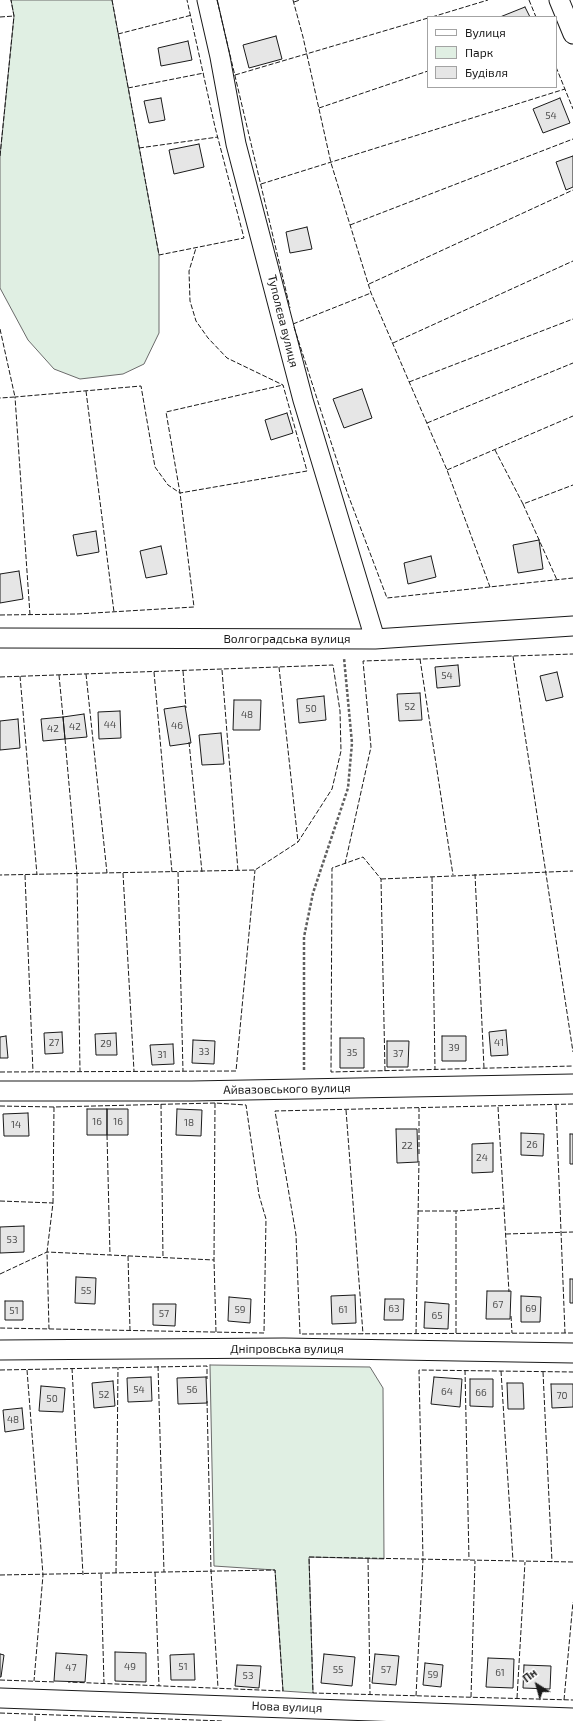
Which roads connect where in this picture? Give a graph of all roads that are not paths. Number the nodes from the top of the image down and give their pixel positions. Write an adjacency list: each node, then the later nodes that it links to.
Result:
1 (207, 0): 6 (street, Туполєва вулиця)
2 (559, 0): 3 (street)
3 (573, 34)
4 (573, 626): 6 (street, Волгоградська вулиця)
5 (0, 638): 6 (street, Волгоградська вулиця)
6 (375, 639)
7 (573, 1084): 8 (street, Айвазовського вулиця)
8 (0, 1091)
9 (0, 1350): 10 (street, Дніпровська вулиця)
10 (573, 1353)
11 (0, 1698): 12 (street, Нова вулиця)
12 (301, 1714): 13 (street, Нова вулиця)
13 (573, 1718)

